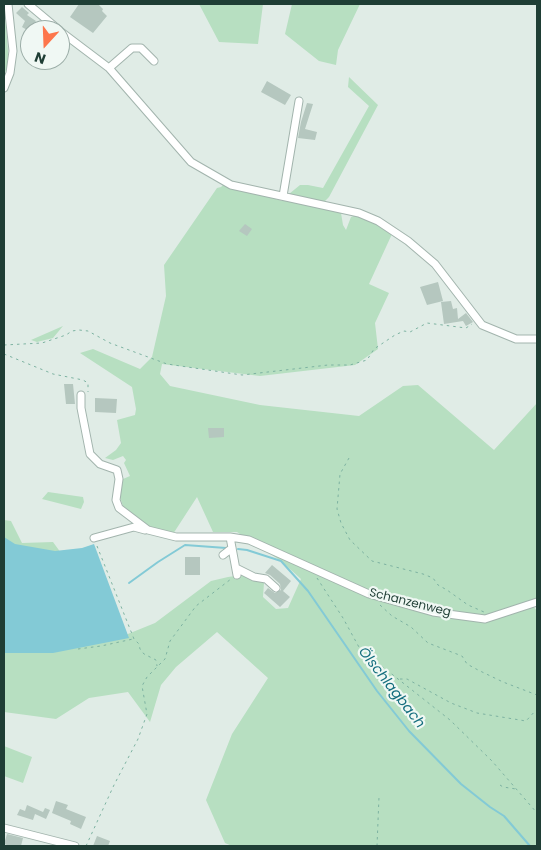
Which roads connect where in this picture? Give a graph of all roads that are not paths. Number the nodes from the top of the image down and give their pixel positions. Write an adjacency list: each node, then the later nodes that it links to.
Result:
1 (8, 4): 7 (street)
2 (28, 4): 3 (street)
3 (48, 20)
4 (70, 38): 6 (street)
5 (154, 61): 6 (street)
6 (110, 68): 9 (street)
7 (4, 88)
8 (299, 101): 9 (street)
9 (283, 196): 10 (street)
10 (537, 339)
11 (81, 395): 12 (street)
12 (148, 530): 13 (street, Schanzenweg); 14 (street)
13 (230, 537): 15 (street); 18 (street, Schanzenweg)
14 (94, 538)
15 (232, 548): 16 (street); 17 (street)
16 (223, 555)
17 (276, 588)
18 (537, 602)
19 (4, 828): 20 (street)
20 (75, 846)

